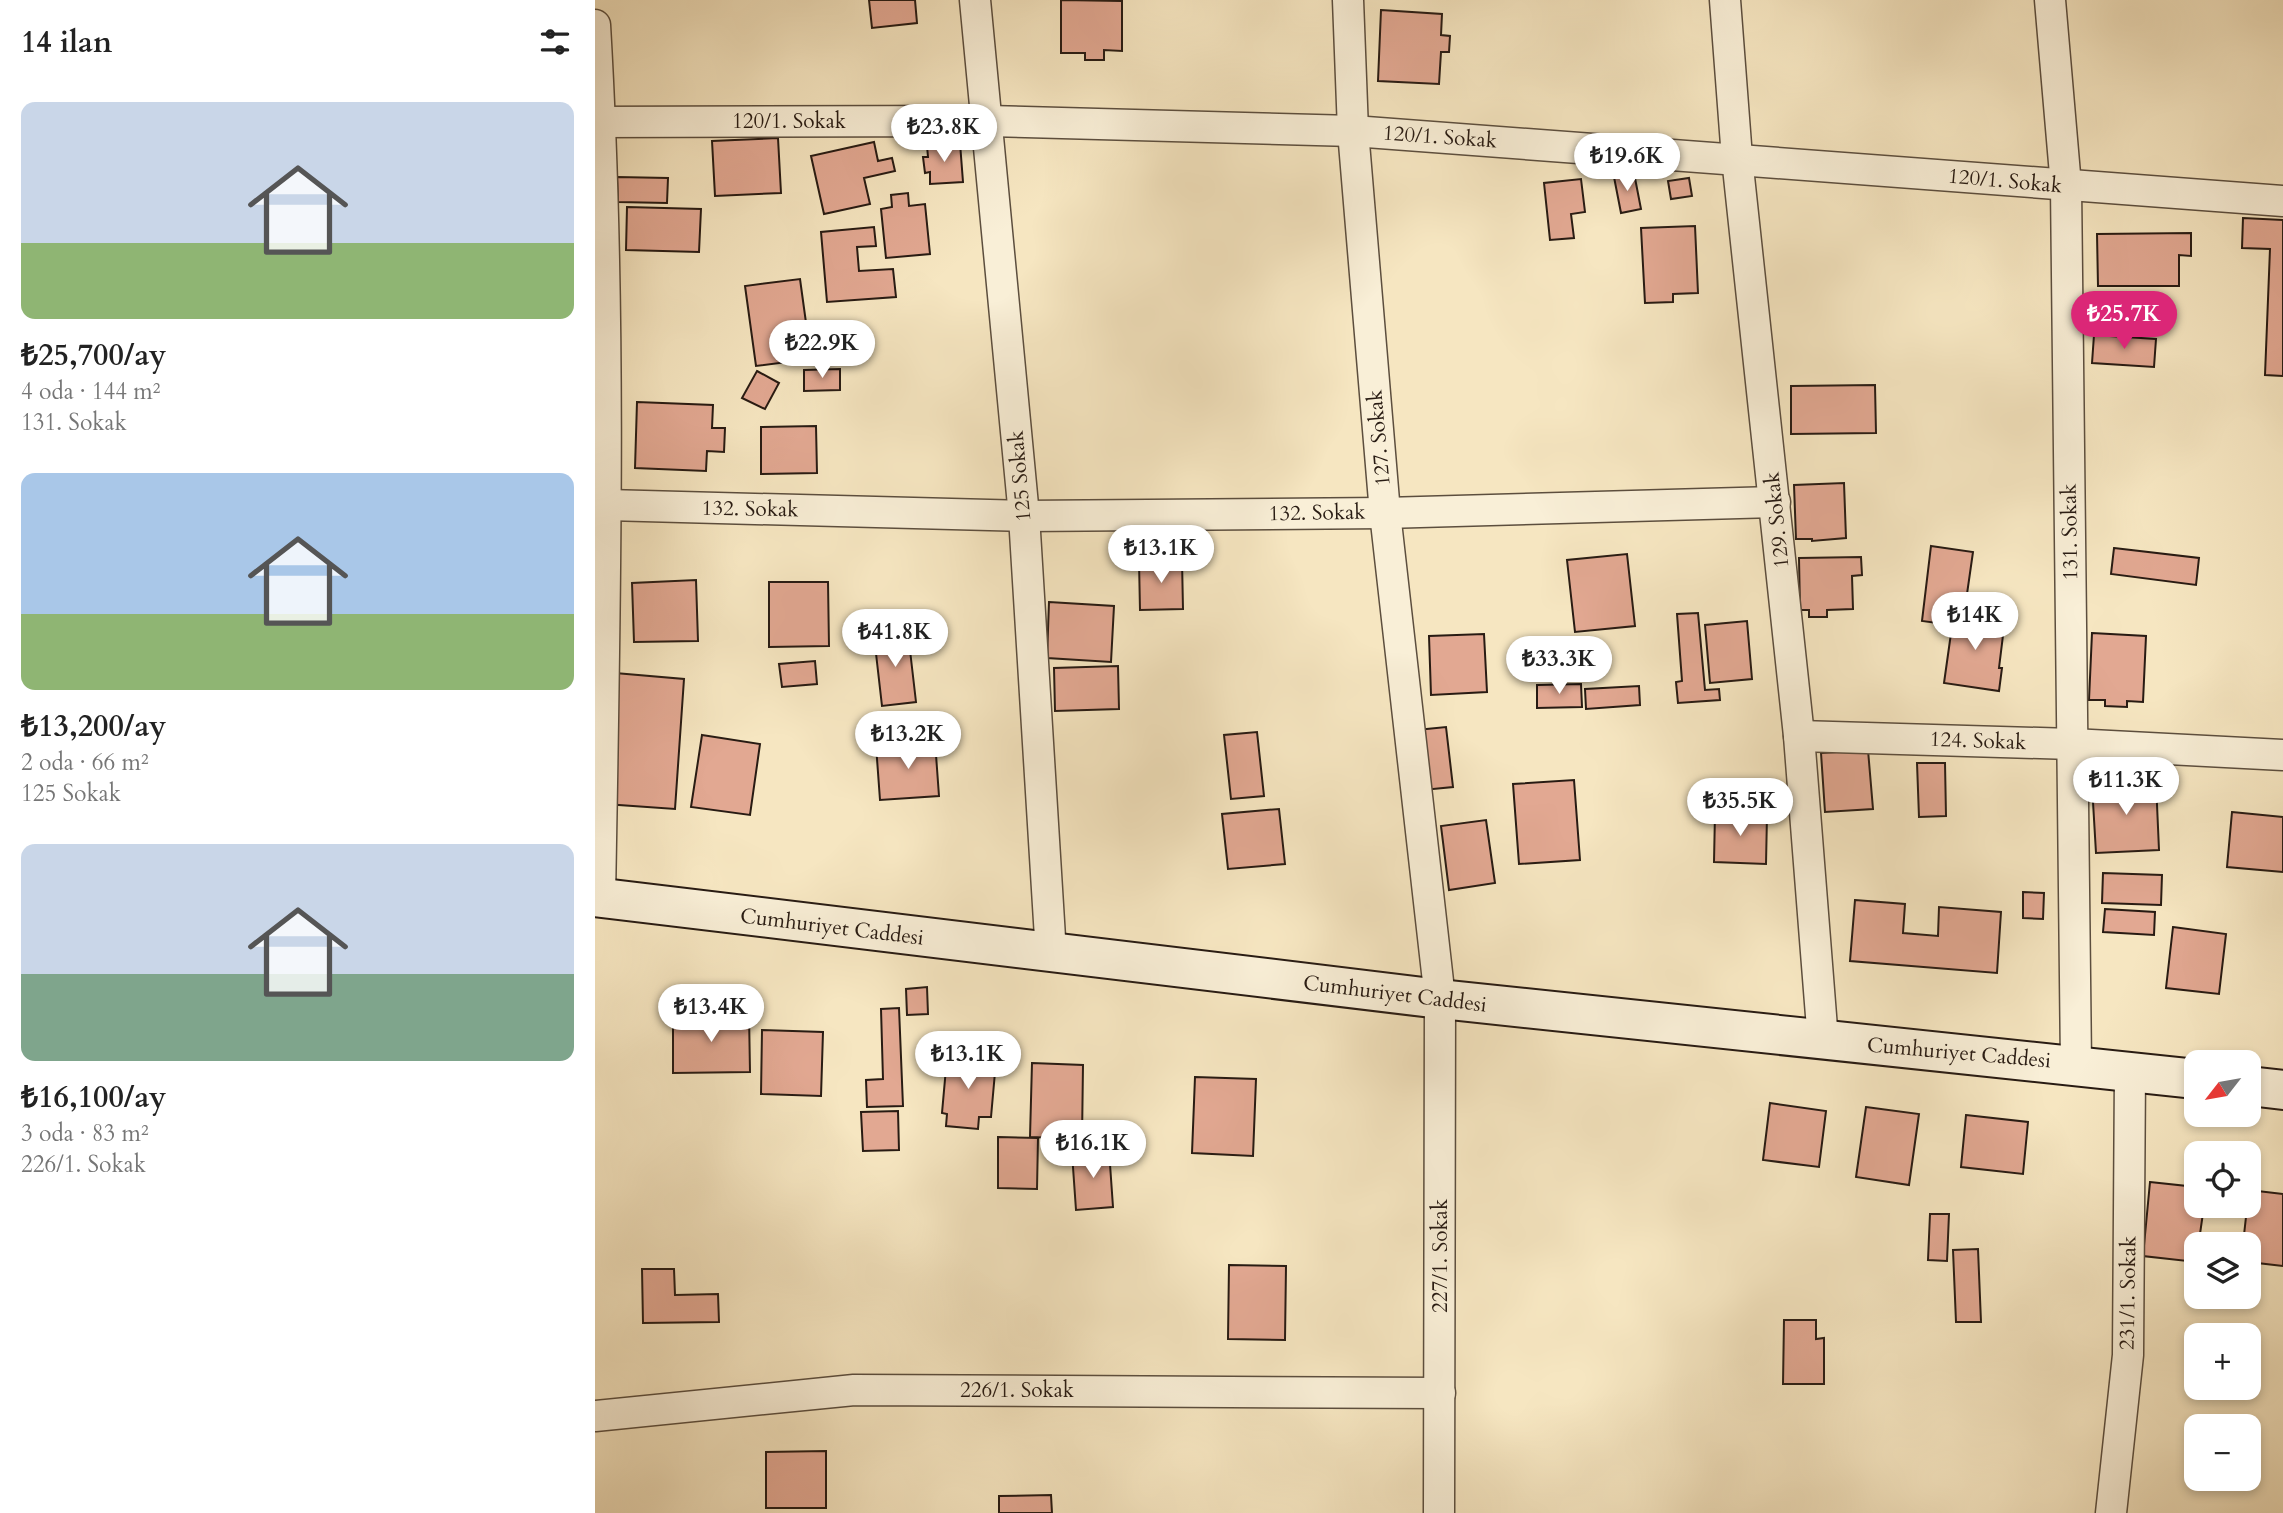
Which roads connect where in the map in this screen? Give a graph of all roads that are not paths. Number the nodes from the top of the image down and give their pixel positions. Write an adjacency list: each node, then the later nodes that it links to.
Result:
1 (975, 0): 6 (street, 125 Sokak)
2 (1348, 0): 8 (street, 127. Sokak)
3 (1725, 0): 9 (street, 129. Sokak)
4 (2050, 0): 10 (street, 131. Sokak)
5 (595, 25): 7 (street)
6 (988, 121): 7 (street, 120/1. Sokak); 8 (street, 120/1. Sokak); 15 (street, 125 Sokak)
7 (598, 122): 13 (street)
8 (1353, 131): 9 (street, 120/1. Sokak); 14 (street, 127. Sokak)
9 (1737, 158): 10 (street, 120/1. Sokak); 12 (street, 129. Sokak)
10 (2066, 186): 11 (street, 120/1. Sokak); 17 (street, 131. Sokak)
11 (2283, 201)
12 (1775, 502): 14 (street, 132. Sokak); 16 (street, 129. Sokak)
13 (607, 505): 15 (street, 132. Sokak); 19 (street)
14 (1385, 513): 15 (street, 132. Sokak); 21 (street, 127. Sokak)
15 (1024, 516): 20 (street, 125 Sokak)
16 (1799, 736): 17 (street, 124. Sokak); 22 (street, 129. Sokak)
17 (2072, 744): 18 (street, 124. Sokak); 23 (street, 131. Sokak)
18 (2283, 755)
19 (598, 897): 20 (main road, Cumhuriyet Caddesi)
20 (1051, 954): 21 (main road, Cumhuriyet Caddesi)
21 (1440, 999): 22 (main road, Cumhuriyet Caddesi); 28 (street, 227/1. Sokak)
22 (1823, 1041): 23 (main road, Cumhuriyet Caddesi)
23 (2076, 1065): 24 (main road, Cumhuriyet Caddesi)
24 (2130, 1071): 25 (main road, Cumhuriyet Caddesi); 31 (street, 231/1. Sokak)
25 (2184, 1078)
26 (2261, 1087): 27 (main road)
27 (2283, 1090)
28 (1440, 1393): 29 (street, 226/1. Sokak); 30 (street, 227/1. Sokak)
29 (595, 1416)
30 (1439, 1513)
31 (2111, 1513)

